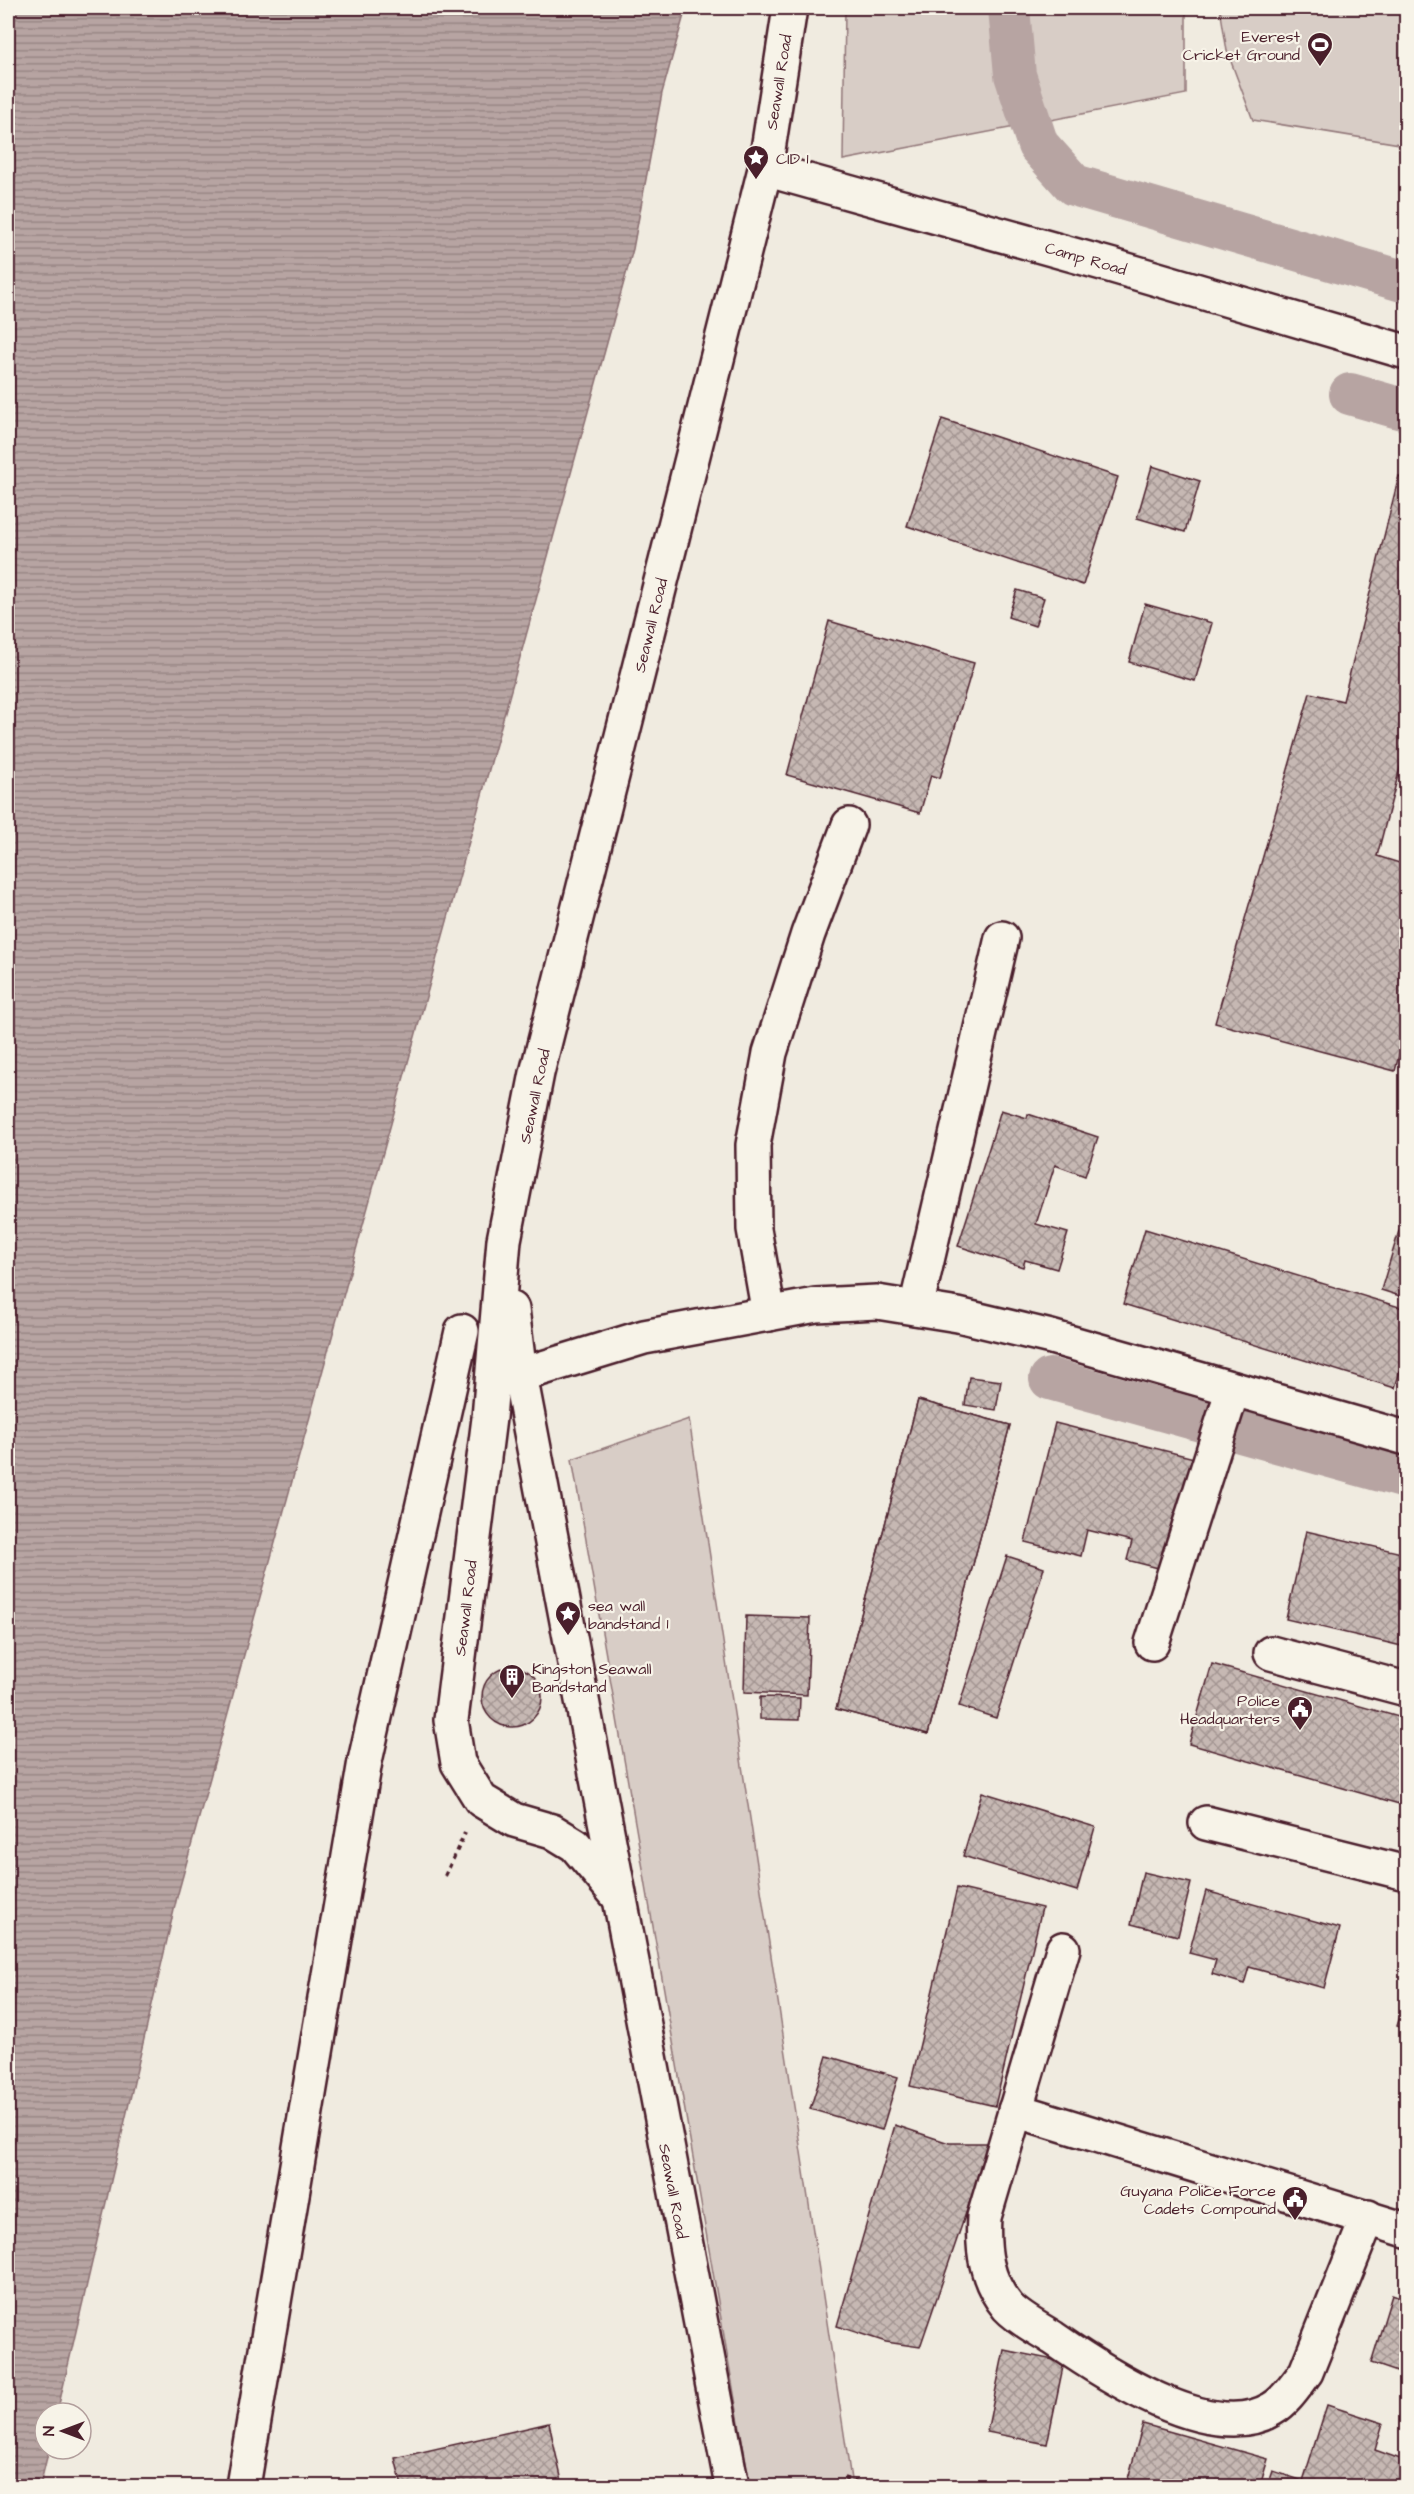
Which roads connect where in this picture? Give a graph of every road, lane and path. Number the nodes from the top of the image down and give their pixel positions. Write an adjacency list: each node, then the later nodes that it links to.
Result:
1 (790, 8): 2 (street, Seawall Road)
2 (765, 169): 3 (street, Camp Road); 6 (street, Seawall Road)
3 (1407, 352)
4 (849, 825): 8 (street)
5 (1002, 938): 7 (street)
6 (504, 1240): 10 (street, Seawall Road); 16 (street, Seawall Road)
7 (916, 1308): 8 (street); 11 (street)
8 (769, 1314): 10 (street)
9 (462, 1331): 25 (street)
10 (520, 1374): 20 (street, Seawall Road)
11 (1233, 1389): 12 (street); 13 (street)
12 (1407, 1438)
13 (1152, 1643)
14 (1271, 1653): 15 (street)
15 (1407, 1689)
16 (481, 1800): 19 (path); 20 (street, Seawall Road)
17 (1206, 1823): 18 (street)
18 (1407, 1873)
19 (445, 1876)
20 (617, 1895): 26 (street, Seawall Road)
21 (1063, 1949): 22 (street)
22 (1015, 2110): 23 (street); 23 (street)
23 (1368, 2217): 24 (street)
24 (1407, 2230)
25 (243, 2487)
26 (732, 2487)
27 (844, 2487): 28 (path)
28 (872, 2487)

